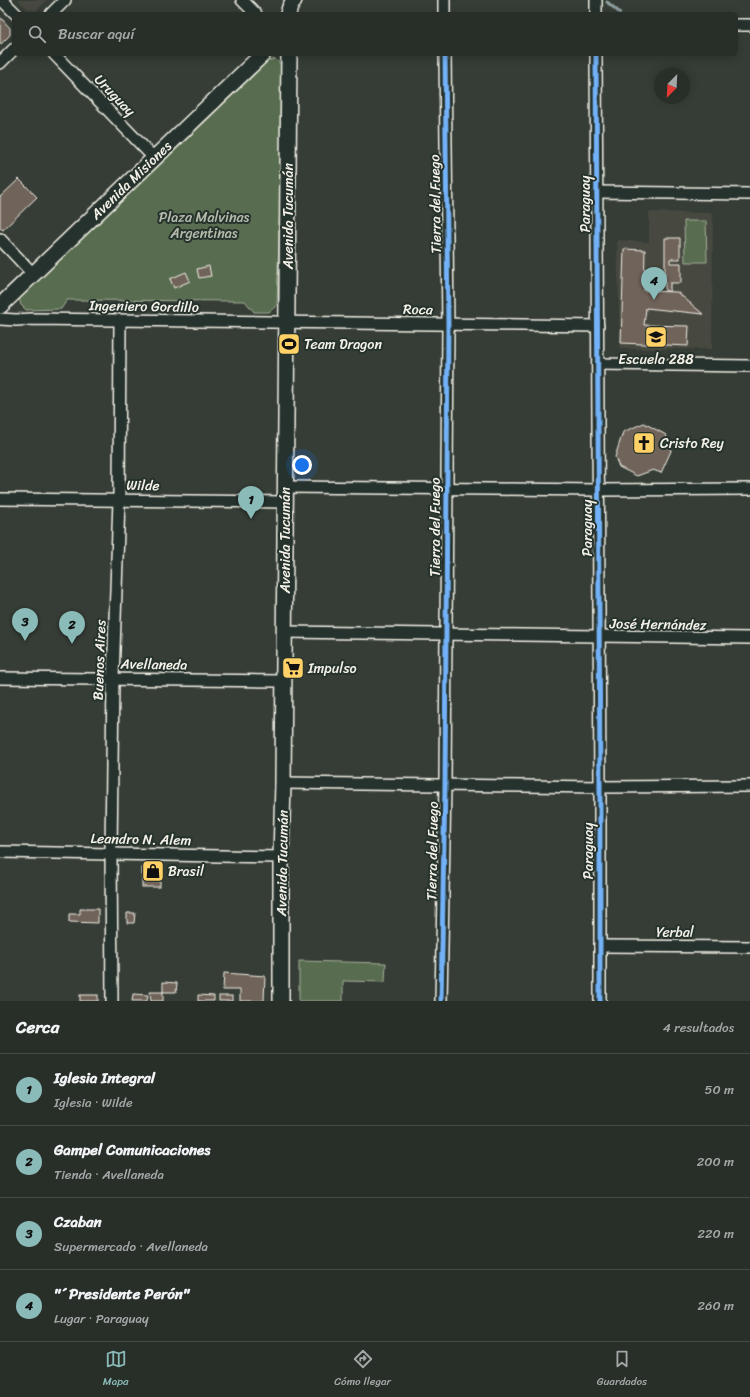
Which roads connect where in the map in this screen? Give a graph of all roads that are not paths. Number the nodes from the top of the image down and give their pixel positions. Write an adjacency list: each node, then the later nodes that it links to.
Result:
1 (2, 0): 7 (street)
2 (66, 0): 8 (street)
3 (242, 0): 9 (street)
4 (294, 0): 10 (main road)
5 (444, 0): 11 (street)
6 (596, 0): 12 (street)
7 (14, 12)
8 (53, 12)
9 (254, 12)
10 (289, 12)
11 (444, 12)
12 (596, 12)
13 (738, 25): 14 (street)
14 (750, 25)
15 (12, 51): 21 (street)
16 (56, 56): 22 (street, Uruguay)
17 (261, 56): 22 (main road, Avenida Misiones)
18 (289, 56): 30 (main road, Avenida Tucumán)
19 (445, 56): 31 (street, Tierra del Fuego)
20 (596, 56): 23 (street, Paraguay)
21 (0, 63)
22 (154, 158): 26 (main road, Avenida Misiones)
23 (597, 192): 24 (street); 32 (street, Paraguay)
24 (750, 194)
25 (0, 239): 26 (street)
26 (34, 274): 27 (main road, Avenida Misiones)
27 (0, 306)
28 (0, 319): 29 (street, Ingeniero Gordillo)
29 (120, 321): 30 (street, Ingeniero Gordillo); 40 (street, Buenos Aires)
30 (287, 323): 31 (street, Roca); 35 (main road, Avenida Tucumán)
31 (448, 325): 32 (street, Roca); 36 (street, Tierra del Fuego)
32 (598, 326): 33 (street, Paraguay)
33 (598, 364): 34 (street); 38 (street, Paraguay)
34 (750, 366)
35 (286, 487): 36 (street); 41 (main road, Avenida Tucumán)
36 (447, 488): 38 (street); 43 (street, Tierra del Fuego)
37 (750, 489): 38 (street)
38 (598, 490): 44 (street, Paraguay)
39 (0, 499): 40 (street, Wilde)
40 (119, 500): 41 (street, Wilde); 47 (street, Buenos Aires)
41 (285, 502): 42 (main road, Avenida Tucumán)
42 (284, 632): 43 (street, José Hernández); 48 (main road, Avenida Tucumán)
43 (446, 634): 44 (street, José Hernández); 50 (street, Tierra del Fuego)
44 (599, 635): 45 (street, José Hernández); 51 (street, Paraguay)
45 (750, 638)
46 (0, 678): 47 (street, Avellaneda)
47 (113, 679): 48 (street, Avellaneda); 54 (street, Buenos Aires)
48 (284, 681): 49 (main road, Avenida Tucumán)
49 (283, 783): 50 (street); 55 (main road, Avenida Tucumán)
50 (445, 785): 51 (street); 60 (street, Tierra del Fuego)
51 (600, 786): 52 (street); 56 (street, Paraguay)
52 (750, 786)
53 (0, 852): 54 (street, Leandro N. Alem)
54 (111, 853): 55 (street, Leandro N. Alem); 58 (street, Buenos Aires)
55 (281, 857): 59 (main road, Avenida Tucumán)
56 (600, 946): 57 (street, Yerbal); 61 (street, Paraguay)
57 (750, 947)
58 (112, 1001)
59 (281, 1001)
60 (441, 1001)
61 (600, 1001)

